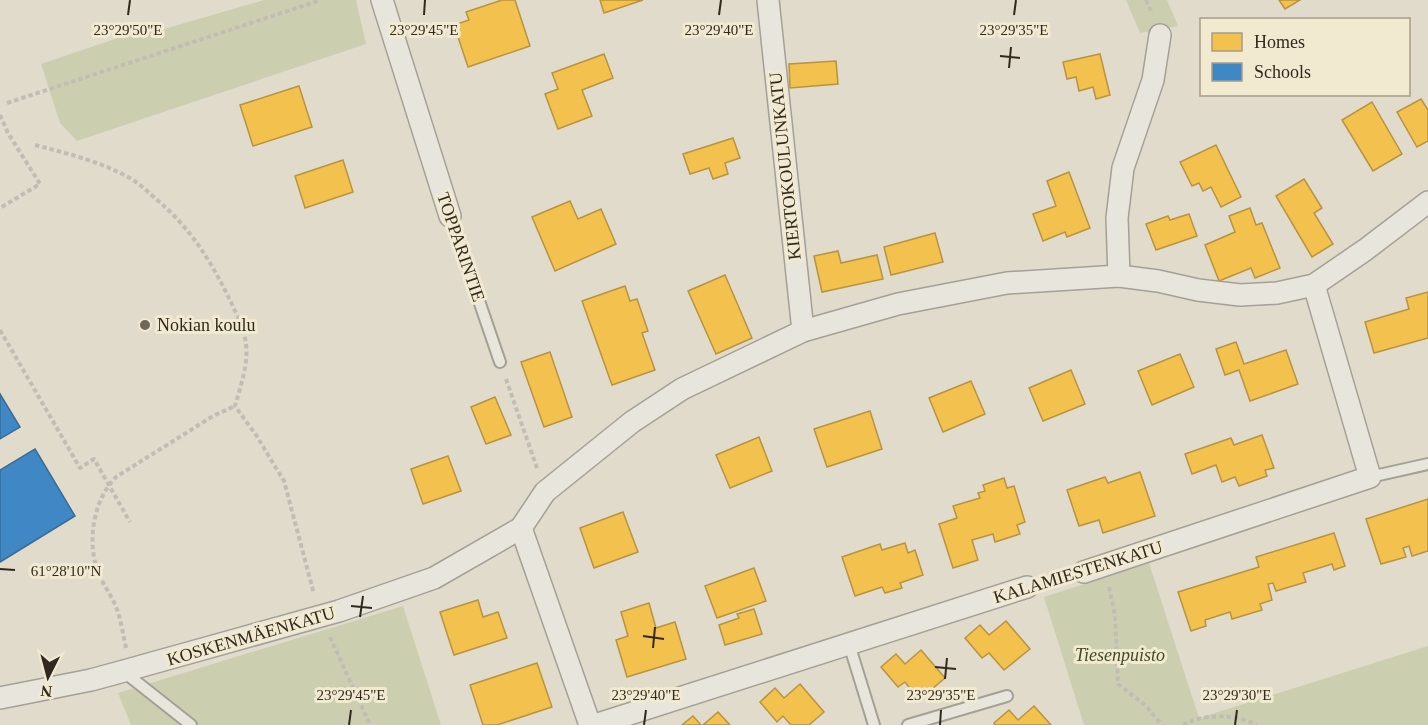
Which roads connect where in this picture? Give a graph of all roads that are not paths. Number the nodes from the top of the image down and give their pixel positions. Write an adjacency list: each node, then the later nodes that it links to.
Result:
1 (382, 0): 5 (street, TOPPARINTIE)
2 (768, 0): 8 (street, KIERTOKOULUNKATU)
3 (1161, 35): 6 (street)
4 (1428, 202): 7 (street, KOSKENMÄENKATU)
5 (450, 216): 9 (lane, TOPPARINTIE)
6 (1119, 276): 7 (street, KOSKENMÄENKATU); 8 (street, KOSKENMÄENKATU)
7 (1314, 285): 11 (street)
8 (803, 332): 12 (street, KOSKENMÄENKATU)
9 (500, 362)
10 (1428, 464): 11 (lane)
11 (1370, 477): 13 (street, KALAMIESTENKATU)
12 (521, 528): 16 (street, KOSKENMÄENKATU); 20 (street)
13 (1084, 572)
14 (1027, 587): 15 (street, KALAMIESTENKATU)
15 (849, 644): 21 (street, KALAMIESTENKATU); 22 (lane)
16 (127, 670): 18 (street, KOSKENMÄENKATU); 19 (lane)
17 (1007, 696): 23 (lane)
18 (0, 698)
19 (191, 725)
20 (590, 725)
21 (595, 725)
22 (874, 725)
23 (908, 725)

